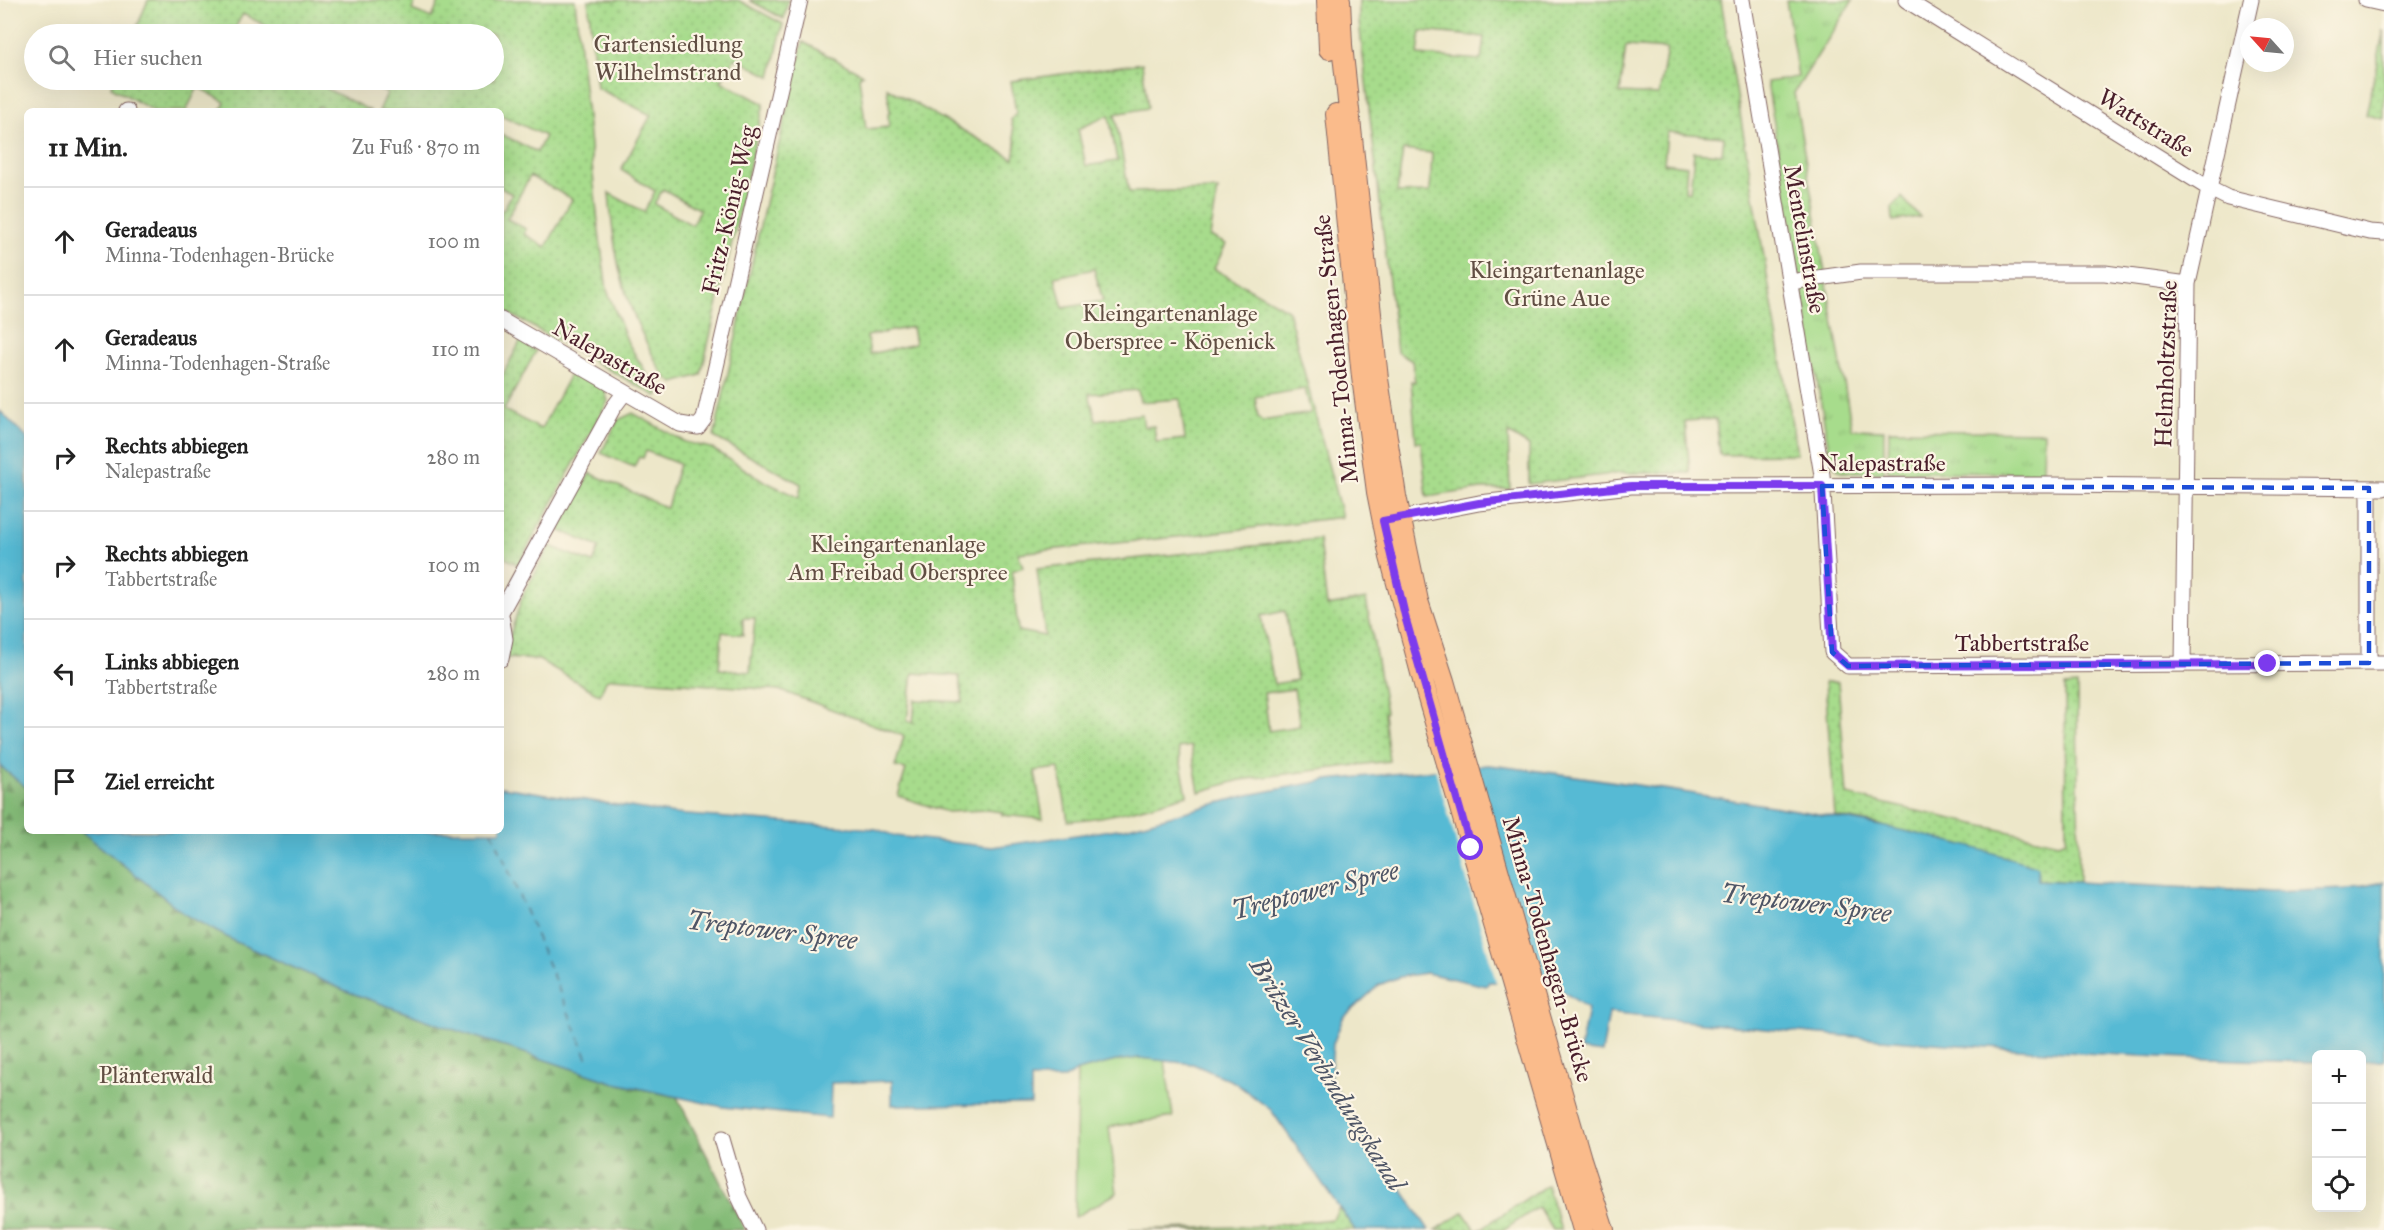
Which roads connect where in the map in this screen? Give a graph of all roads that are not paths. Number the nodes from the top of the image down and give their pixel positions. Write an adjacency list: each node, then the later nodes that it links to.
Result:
1 (800, 0): 15 (street, Fritz-König-Weg)
2 (1327, 0): 19 (main road, Minna-Todenhagen-Straße)
3 (1340, 0): 19 (main road, Minna-Todenhagen-Straße)
4 (1742, 0): 11 (street, Mentelinstraße)
5 (1906, 0): 9 (street, Wattstraße)
6 (2251, 0): 9 (street, Helmholtzstraße)
7 (2366, 0): 8 (street)
8 (2384, 4)
9 (2210, 189): 10 (street, Wattstraße); 12 (street, Helmholtzstraße)
10 (2384, 233)
11 (1790, 282): 12 (street); 16 (street, Mentelinstraße)
12 (2188, 284): 17 (street, Helmholtzstraße)
13 (504, 322): 14 (street, Nalepastraße)
14 (625, 392): 15 (street, Nalepastraße); 20 (street)
15 (698, 427)
16 (1822, 486): 17 (street, Nalepastraße); 19 (street, Nalepastraße); 22 (street, Tabbertstraße)
17 (2186, 487): 18 (street, Nalepastraße); 22 (street, Helmholtzstraße)
18 (2376, 488): 21 (street)
19 (1391, 520): 23 (main road, Minna-Todenhagen-Straße); 24 (main road, Minna-Todenhagen-Straße)
20 (504, 608)
21 (2377, 663): 22 (street, Tabbertstraße)
22 (2183, 664)
23 (1444, 681): 28 (main road, Minna-Todenhagen-Brücke)
24 (1425, 688): 27 (main road, Minna-Todenhagen-Brücke)
25 (722, 1138): 26 (street)
26 (755, 1230)
27 (1583, 1230)
28 (1604, 1230)

